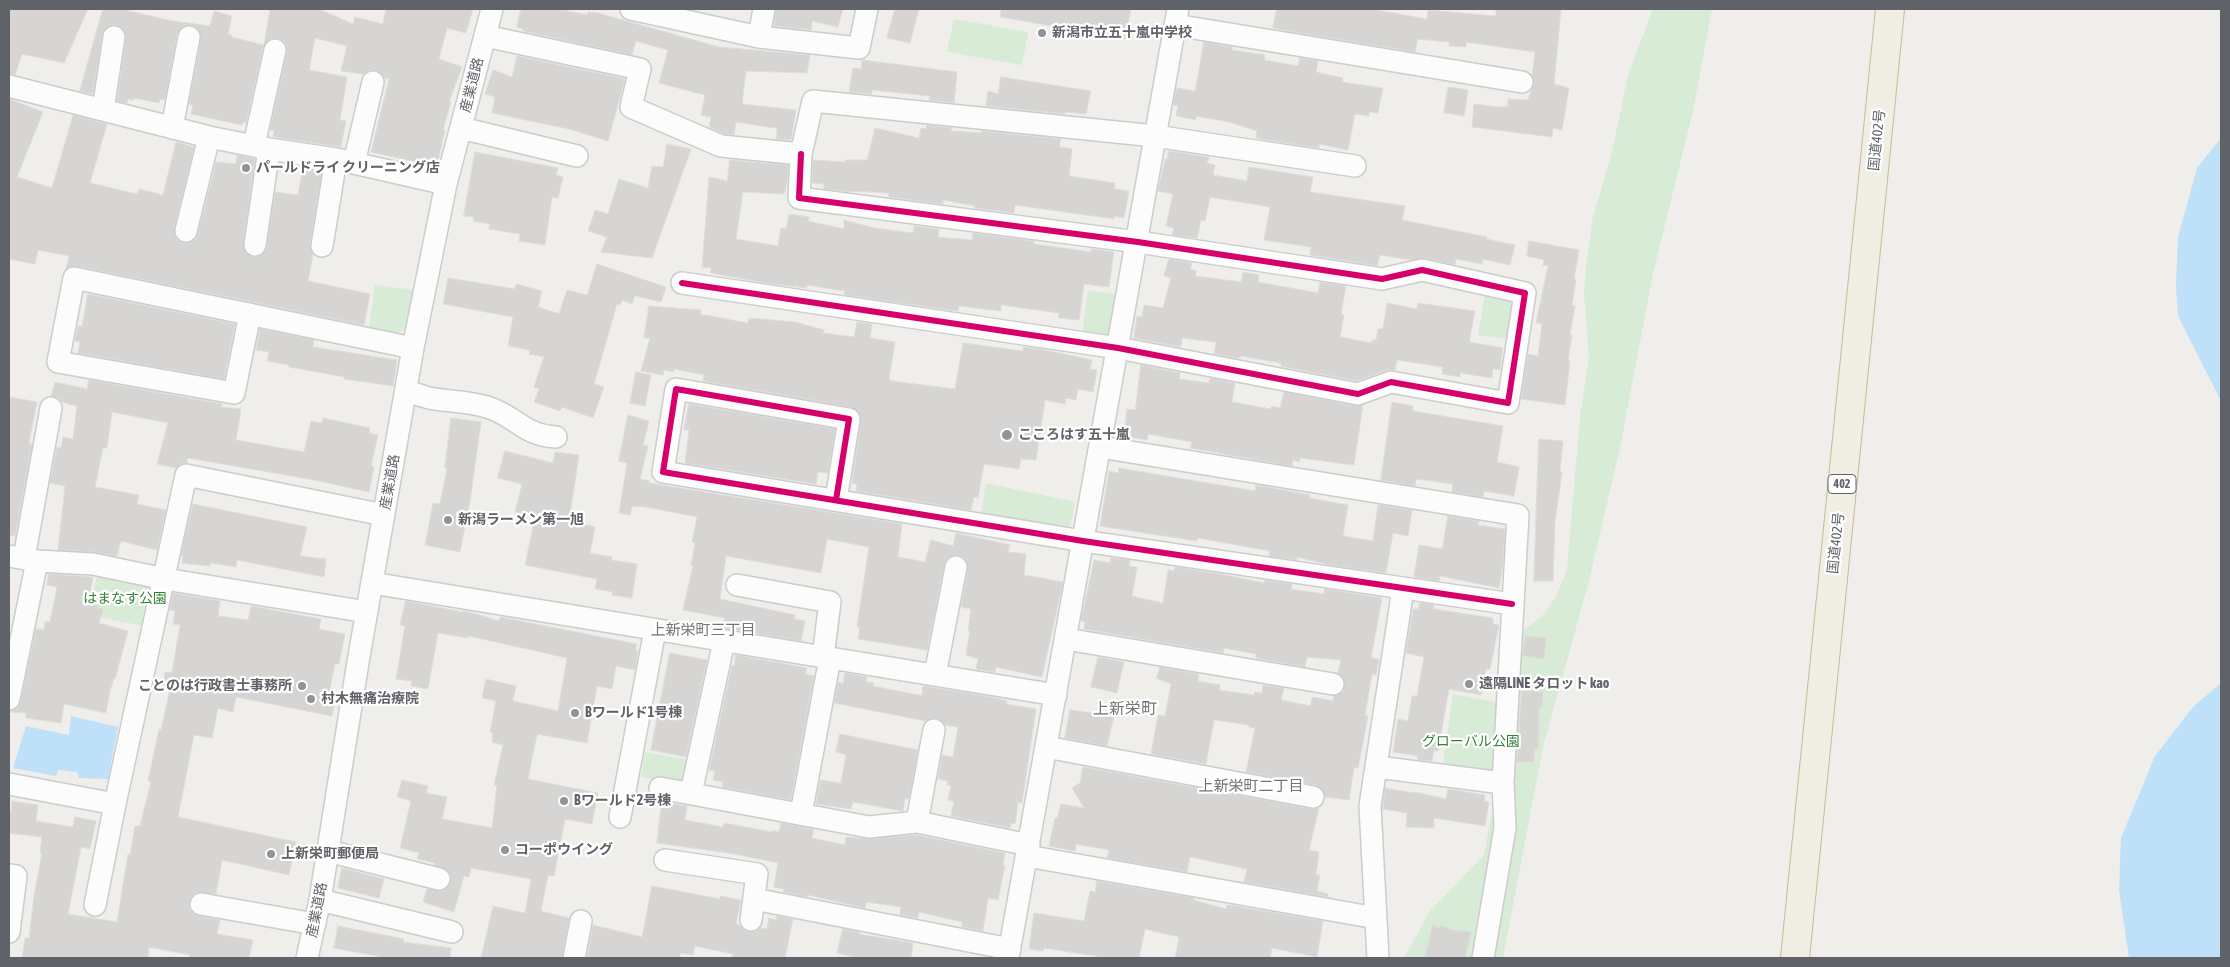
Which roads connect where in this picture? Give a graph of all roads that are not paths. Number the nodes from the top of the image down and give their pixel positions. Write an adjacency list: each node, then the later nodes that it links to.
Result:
1 (492, 9): 7 (street, 産業道路)
2 (631, 9): 10 (street)
3 (764, 9): 10 (street)
4 (868, 9): 10 (street)
5 (1890, 9): 87 (highway, 国道402号 / 402)
6 (1177, 17): 13 (street); 19 (street)
7 (484, 36): 17 (street, 産業道路); 21 (street)
8 (114, 37): 15 (street)
9 (189, 37): 16 (street)
10 (759, 37)
11 (275, 50): 20 (street)
12 (373, 82): 23 (street)
13 (1522, 82)
14 (9, 86): 15 (street)
15 (103, 110): 16 (street)
16 (172, 128): 18 (street)
17 (461, 128): 22 (street); 25 (street, 産業道路)
18 (209, 136): 20 (street); 26 (street)
19 (1155, 136): 21 (street); 24 (street); 27 (street)
20 (262, 147): 23 (street); 28 (street)
21 (801, 154): 27 (street)
22 (577, 156)
23 (345, 161): 25 (street); 29 (street)
24 (1355, 166)
25 (446, 184): 32 (street, 産業道路)
26 (186, 231)
27 (1138, 242): 33 (street); 33 (street)
28 (254, 245)
29 (322, 246)
30 (682, 283): 33 (street)
31 (250, 314): 31 (street); 32 (street)
32 (413, 348): 34 (street, 産業道路)
33 (1118, 348): 37 (street)
34 (406, 391): 36 (street); 39 (street, 産業道路)
35 (51, 408): 41 (street)
36 (556, 436)
37 (1100, 447): 40 (street); 47 (street)
38 (836, 500): 38 (street); 40 (street)
39 (384, 516): 43 (street); 44 (street, 産業道路)
40 (1083, 541): 46 (street); 50 (street)
41 (23, 558): 43 (street); 56 (street)
42 (956, 567): 53 (street)
43 (164, 579): 48 (street); 65 (street)
44 (372, 583): 48 (street, 産業道路); 49 (street)
45 (737, 585): 52 (street)
46 (1403, 589): 47 (street); 59 (street)
47 (1512, 604): 60 (street)
48 (367, 612): 69 (street, 産業道路)
49 (655, 630): 51 (street); 67 (street)
50 (1066, 639): 54 (street); 55 (street)
51 (724, 641): 52 (street); 63 (street)
52 (826, 658): 53 (street); 66 (street)
53 (935, 675): 55 (street)
54 (1333, 684)
55 (1056, 695): 58 (street)
56 (9, 698)
57 (934, 730): 68 (street)
58 (1046, 747): 64 (street); 70 (street)
59 (1377, 767): 60 (street); 77 (street)
60 (1503, 783): 86 (street)
61 (9, 784): 65 (street)
62 (660, 788): 63 (street)
63 (691, 793): 66 (street)
64 (1313, 797)
65 (114, 804): 76 (street)
66 (801, 814): 68 (street)
67 (620, 816)
68 (917, 822): 70 (street)
69 (328, 851): 73 (street); 74 (street, 産業道路)
70 (1028, 851): 77 (street); 82 (street)
71 (665, 860): 82 (street)
72 (9, 875): 80 (street)
73 (439, 879)
74 (320, 900): 79 (street, 産業道路); 81 (street)
75 (200, 904): 79 (street)
76 (95, 905)
77 (1376, 918): 85 (street)
78 (581, 921): 84 (street)
79 (315, 924): 83 (street, 産業道路)
80 (9, 932)
81 (452, 932)
82 (1009, 954)
83 (307, 958)
84 (574, 958)
85 (1378, 958)
86 (1483, 958)
87 (1794, 958)

